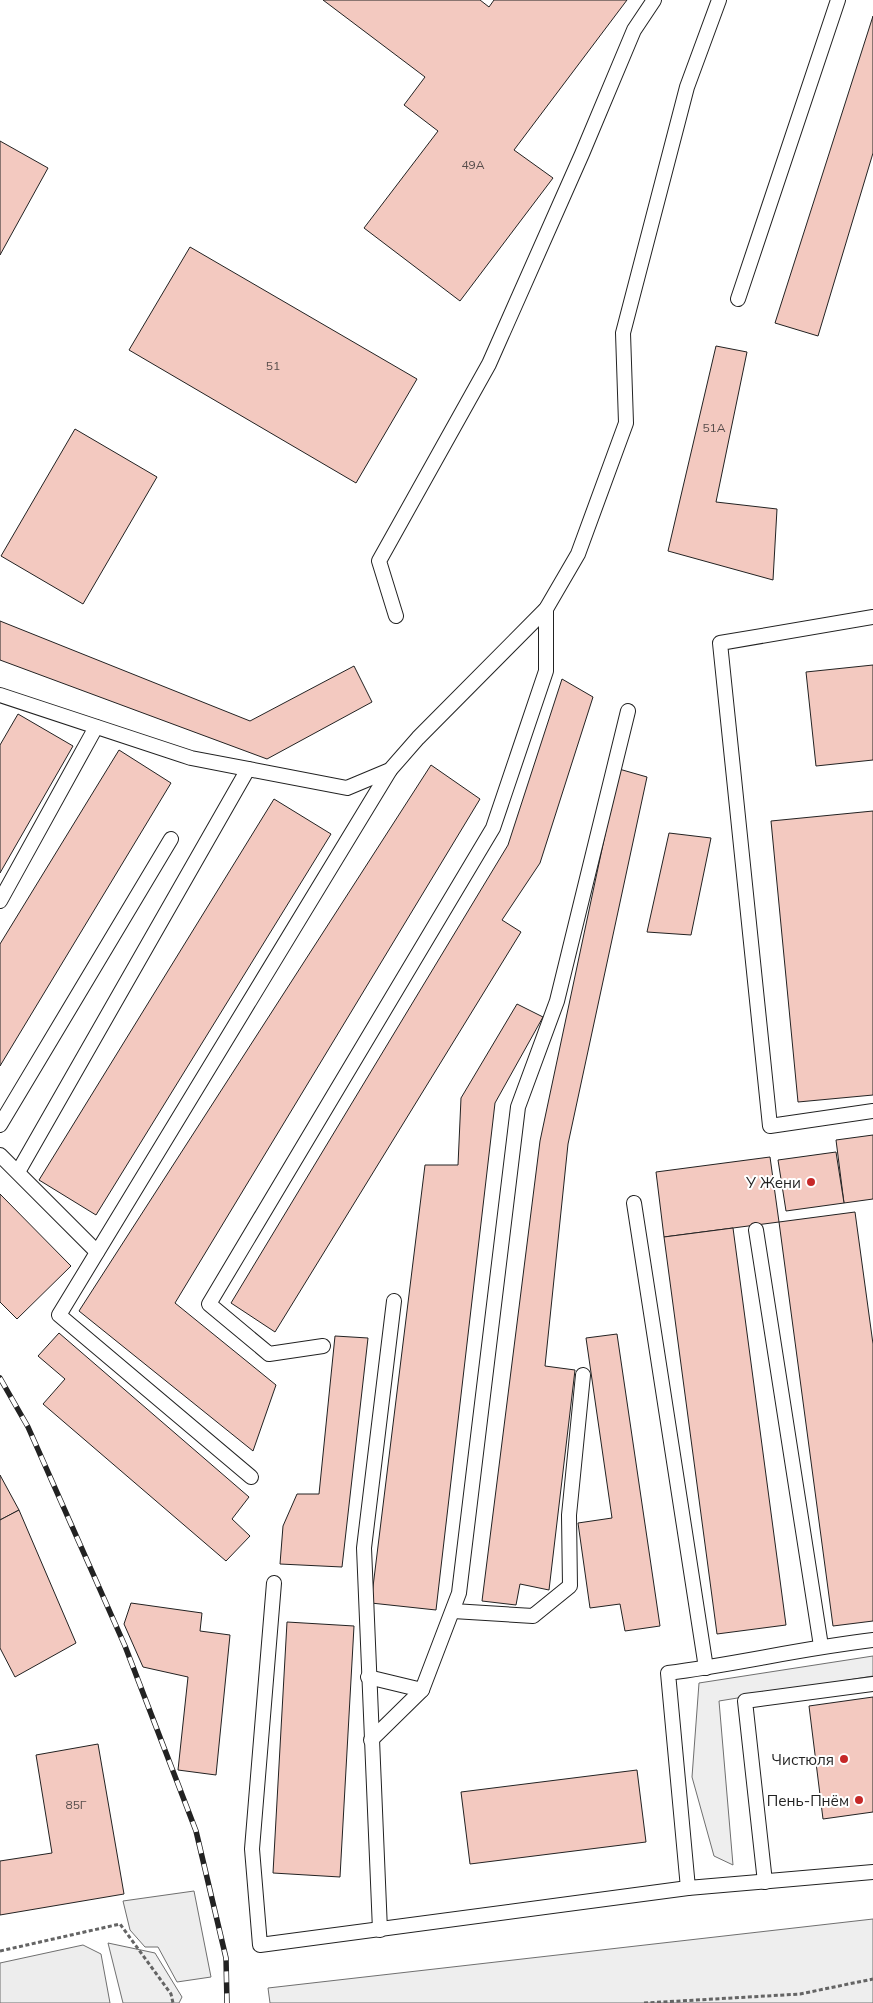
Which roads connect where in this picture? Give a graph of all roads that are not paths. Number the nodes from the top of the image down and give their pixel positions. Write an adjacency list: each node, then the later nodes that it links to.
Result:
1 (654, 0): 6 (lane)
2 (719, 0): 5 (lane)
3 (838, 0): 4 (lane)
4 (738, 299)
5 (546, 609): 12 (lane); 23 (lane)
6 (396, 616)
7 (873, 617): 15 (lane)
8 (0, 695): 10 (lane)
9 (628, 711): 27 (lane)
10 (96, 727): 11 (lane); 14 (lane)
11 (248, 769): 12 (lane); 18 (lane)
12 (390, 770): 21 (lane)
13 (171, 839): 16 (lane)
14 (0, 900)
15 (873, 1111)
16 (0, 1125)
17 (0, 1156): 18 (lane)
18 (18, 1172): 21 (lane)
19 (634, 1203): 30 (lane)
20 (756, 1230): 29 (lane)
21 (97, 1252): 25 (lane)
22 (394, 1301): 31 (lane)
23 (323, 1346)
24 (583, 1375): 27 (lane)
25 (252, 1477)
26 (274, 1584): 38 (lane)
27 (452, 1611): 33 (lane)
28 (873, 1640): 29 (lane)
29 (821, 1646): 30 (lane)
30 (706, 1668): 37 (lane)
31 (368, 1677): 33 (lane); 34 (lane)
32 (873, 1684): 36 (lane)
33 (422, 1690): 34 (lane)
34 (370, 1740): 38 (lane)
35 (873, 1872): 36 (lane)
36 (765, 1882): 37 (lane)
37 (688, 1888): 38 (lane)
38 (380, 1930)

